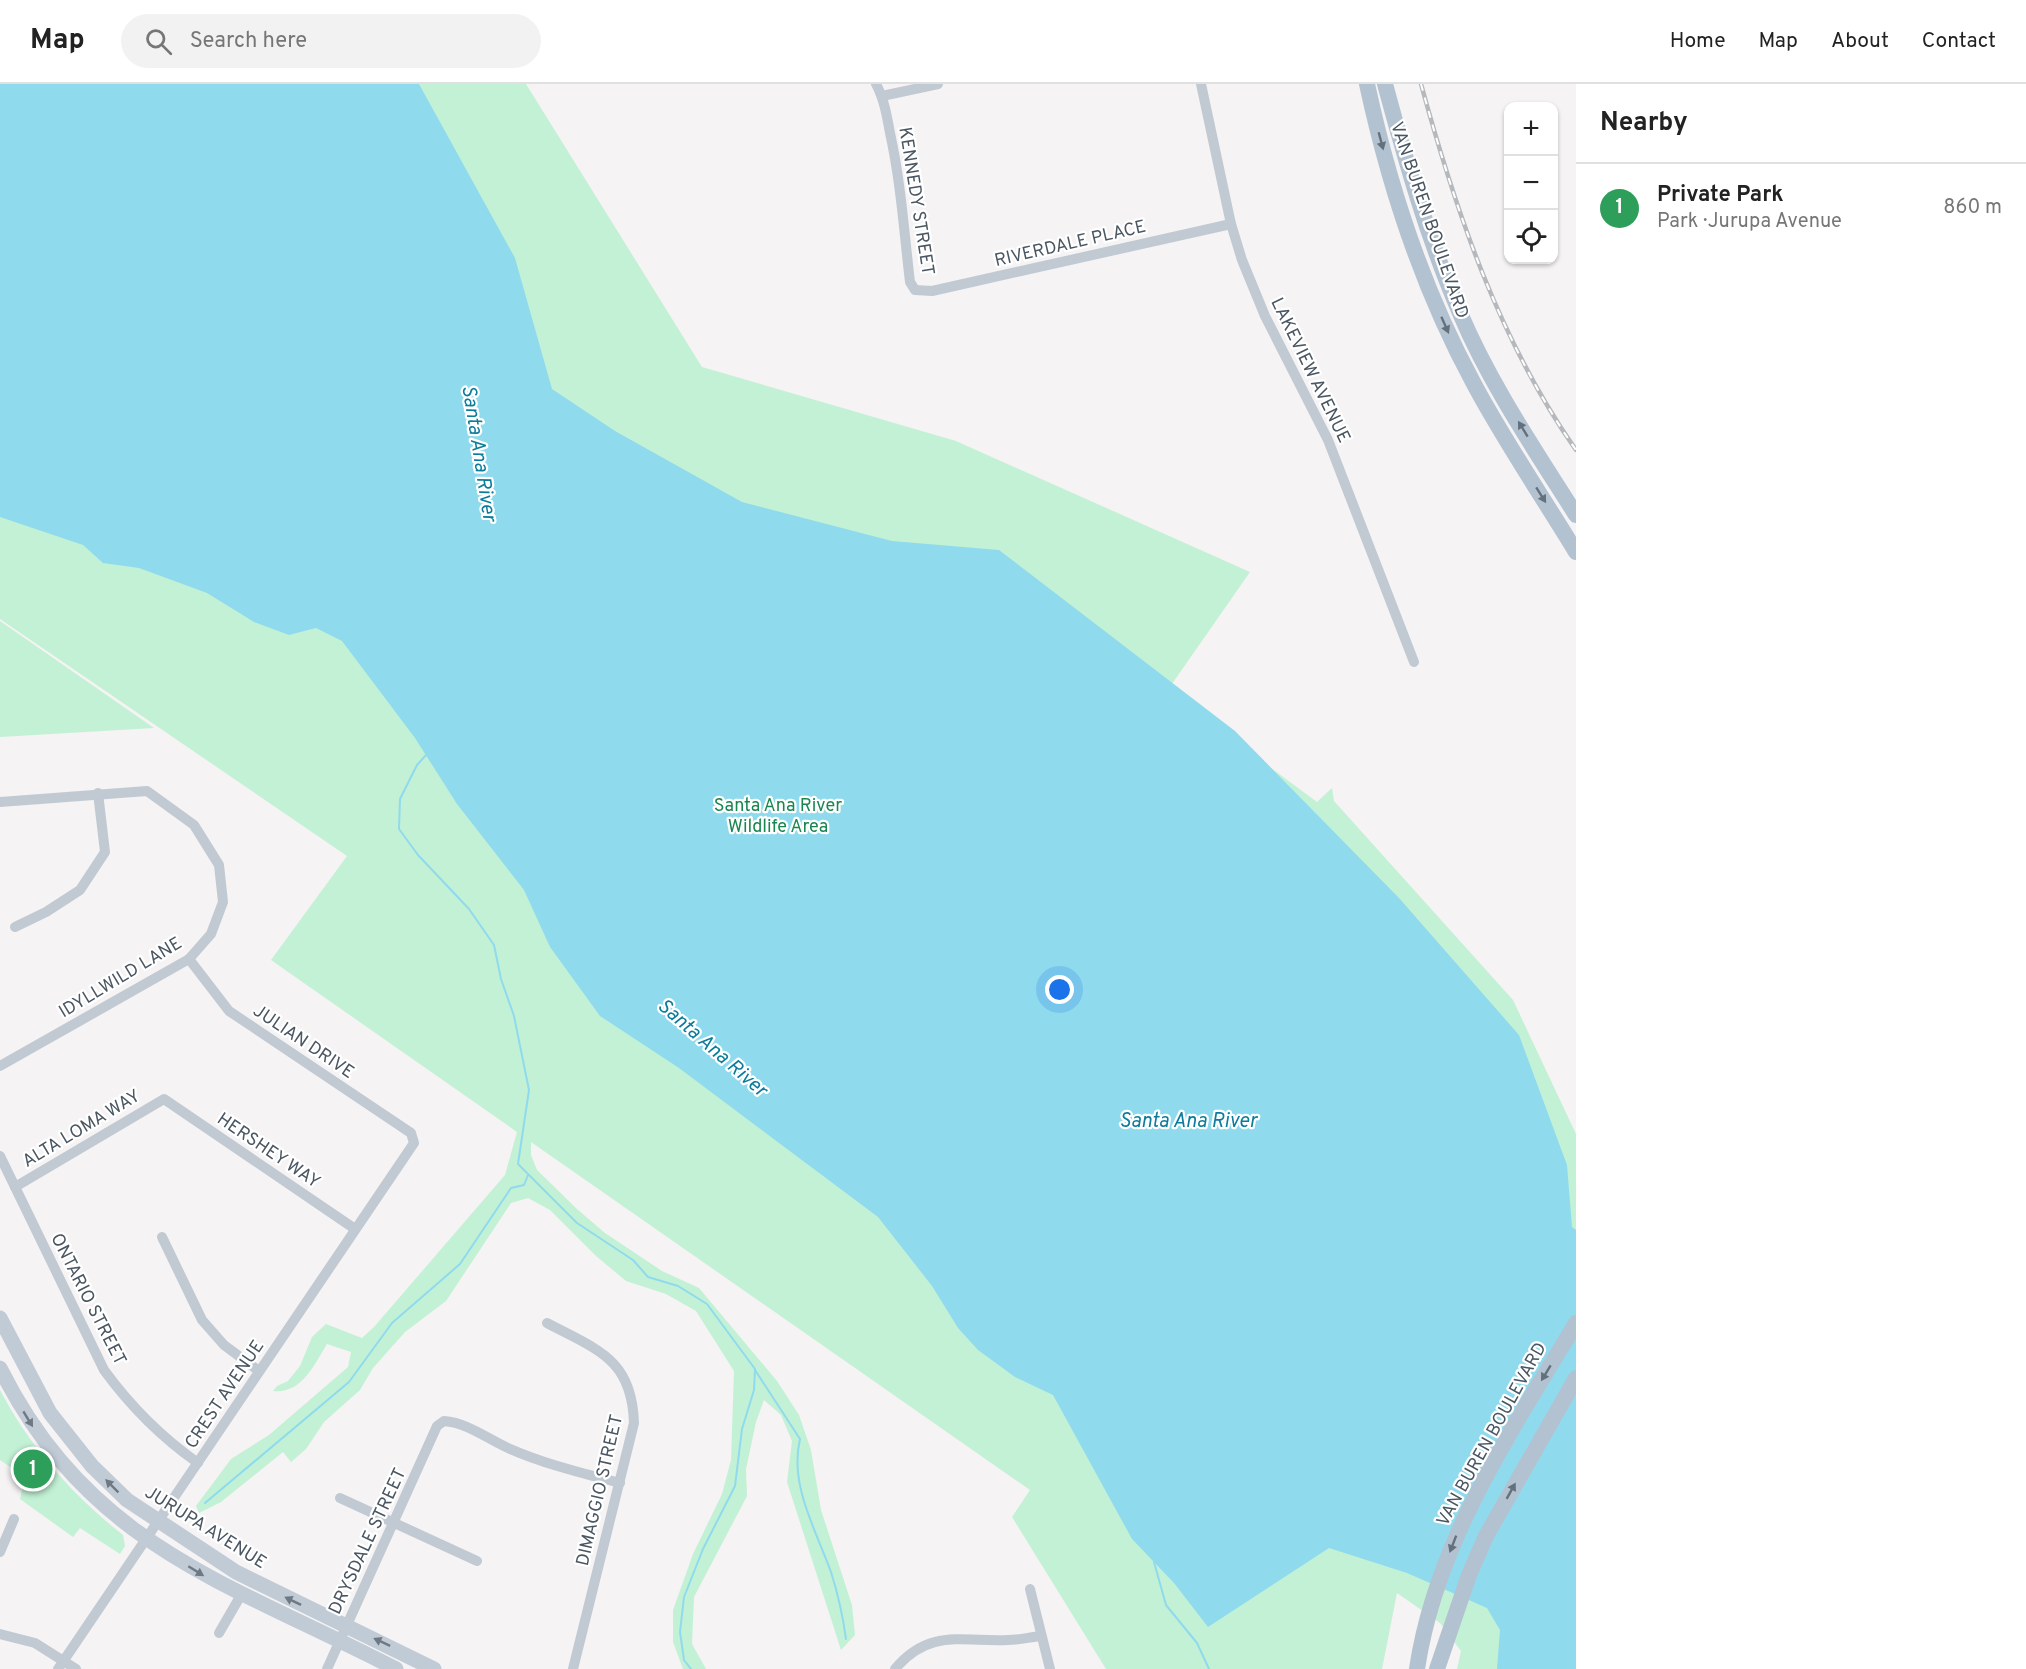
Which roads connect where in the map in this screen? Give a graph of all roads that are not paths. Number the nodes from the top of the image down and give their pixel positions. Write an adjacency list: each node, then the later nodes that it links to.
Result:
1 (876, 84): 6 (street, KENNEDY STREET)
2 (938, 84): 6 (street)
3 (1201, 84): 7 (street, LAKEVIEW AVENUE)
4 (1367, 84): 10 (main road, VAN BUREN BOULEVARD, one-way to 10)
5 (1385, 84): 9 (main road, VAN BUREN BOULEVARD, one-way to 5)
6 (882, 96): 8 (street, KENNEDY STREET)
7 (1231, 224): 8 (street, RIVERDALE PLACE); 11 (street, LAKEVIEW AVENUE)
8 (915, 290)
9 (1576, 515)
10 (1576, 552)
11 (1414, 662)
12 (98, 793): 13 (street, IDYLLWILD LANE); 14 (street); 15 (street, IDYLLWILD LANE)
13 (0, 802)
14 (15, 927)
15 (189, 958): 16 (street, IDYLLWILD LANE); 18 (street, JULIAN DRIVE)
16 (0, 1065)
17 (164, 1099): 20 (street, ALTA LOMA WAY); 21 (street, HERSHEY WAY)
18 (414, 1137): 21 (street, CREST AVENUE)
19 (0, 1156): 20 (street, ONTARIO STREET)
20 (15, 1187): 29 (street, ONTARIO STREET)
21 (355, 1229): 27 (street, CREST AVENUE)
22 (162, 1237): 27 (street)
23 (0, 1318): 33 (main road, JURUPA AVENUE, one-way to 23)
24 (547, 1323): 30 (street, DIMAGGIO STREET)
25 (1576, 1323): 53 (main road, VAN BUREN BOULEVARD, one-way to 53)
26 (0, 1368): 35 (main road, one-way to 35)
27 (259, 1371): 29 (street, CREST AVENUE)
28 (1576, 1378): 54 (main road, one-way to 28)
29 (198, 1463): 33 (street, CREST AVENUE)
30 (620, 1483): 34 (street, DRYSDALE STREET); 50 (street, DIMAGGIO STREET)
31 (340, 1498): 34 (street)
32 (14, 1518): 36 (street)
33 (158, 1522): 35 (street, CREST AVENUE); 40 (main road, JURUPA AVENUE, one-way to 33)
34 (393, 1523): 37 (street); 40 (street, DRYSDALE STREET)
35 (146, 1540): 39 (main road, one-way to 39); 45 (street, CREST AVENUE)
36 (0, 1552)
37 (477, 1561)
38 (1030, 1589): 43 (street)
39 (242, 1595): 41 (street); 44 (main road)
40 (346, 1625): 44 (street, DRYSDALE STREET); 49 (main road, JURUPA AVENUE, one-way to 40)
41 (219, 1633)
42 (0, 1634): 45 (street)
43 (1041, 1636): 51 (street); 52 (street)
44 (340, 1640): 47 (street, DRYSDALE STREET); 48 (main road)
45 (61, 1665): 46 (street)
46 (76, 1669)
47 (327, 1669)
48 (396, 1669)
49 (434, 1669)
50 (573, 1669)
51 (896, 1669)
52 (1050, 1669)
53 (1417, 1669)
54 (1437, 1669)

